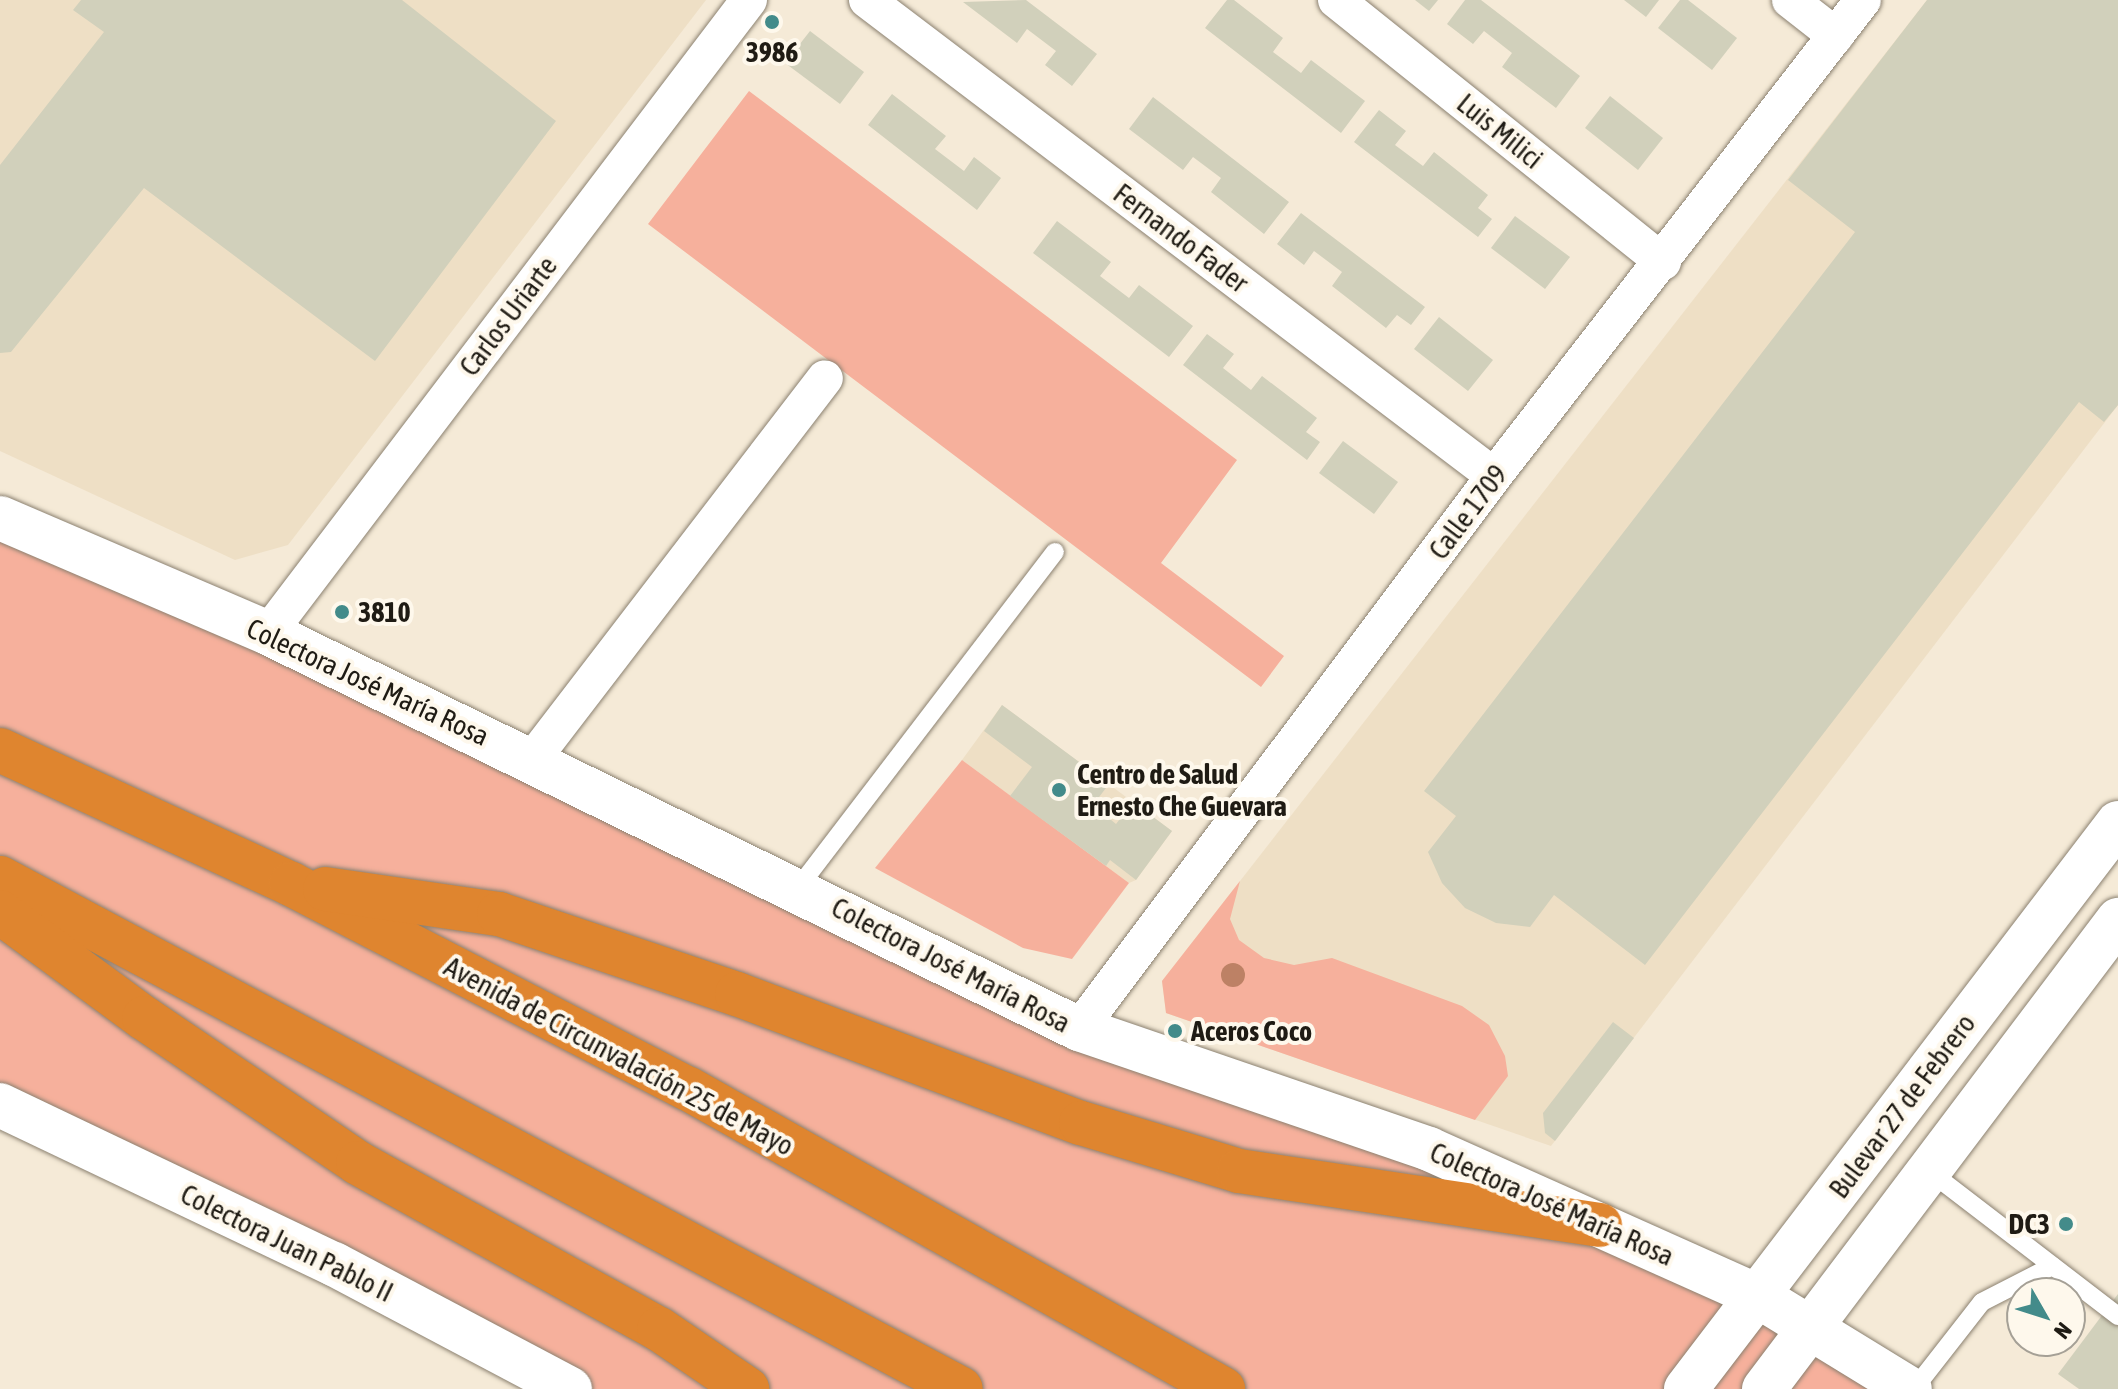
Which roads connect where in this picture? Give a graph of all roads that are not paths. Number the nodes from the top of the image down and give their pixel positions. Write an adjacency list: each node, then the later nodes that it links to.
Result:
1 (749, 0): 12 (street, Carlos Uriarte)
2 (867, 0): 9 (street, Fernando Fader)
3 (1336, 0): 7 (street, Luis Milici)
4 (1790, 0): 6 (street)
5 (1863, 0): 6 (street, Calle 1709)
6 (1836, 36): 7 (street, Calle 1709)
7 (1663, 262): 9 (street, Calle 1709)
8 (825, 378): 14 (street)
9 (1494, 476): 21 (street, Calle 1709)
10 (0, 518): 12 (main road, Colectora José María Rosa)
11 (1055, 552): 18 (lane)
12 (268, 633): 14 (main road, Colectora José María Rosa)
13 (0, 750): 17 (highway, Avenida de Circunvalación 25 de Mayo)
14 (532, 760): 18 (main road, Colectora José María Rosa)
15 (2118, 823): 26 (main road, Bulevar 27 de Febrero)
16 (0, 878): 31 (highway)
17 (291, 884): 24 (highway); 32 (highway, Avenida de Circunvalación 25 de Mayo)
18 (798, 888): 21 (main road, Colectora José María Rosa)
19 (0, 912): 30 (highway)
20 (2118, 920): 23 (main road)
21 (1079, 1029): 24 (main road, Colectora José María Rosa)
22 (0, 1105): 29 (main road, Colectora Juan Pablo II)
23 (1929, 1171): 25 (lane); 28 (main road)
24 (1600, 1225): 26 (main road, Colectora José María Rosa)
25 (2052, 1266): 27 (lane); 35 (lane)
26 (1758, 1296): 28 (main road, Colectora José María Rosa); 33 (main road, Bulevar 27 de Febrero)
27 (2118, 1316)
28 (1811, 1328): 34 (main road); 35 (main road, Colectora José María Rosa)
29 (570, 1389)
30 (747, 1389)
31 (961, 1389)
32 (1223, 1389)
33 (1686, 1389)
34 (1764, 1389)
35 (1912, 1389)

